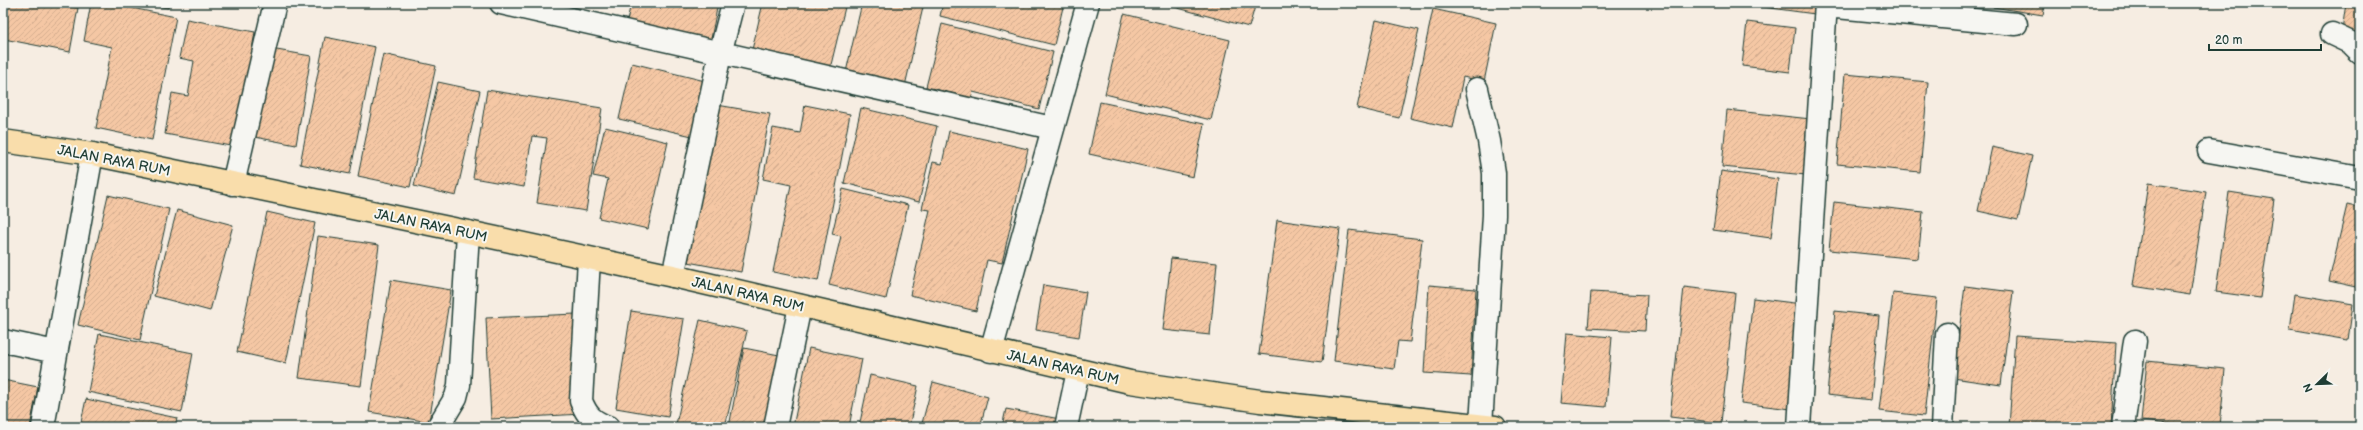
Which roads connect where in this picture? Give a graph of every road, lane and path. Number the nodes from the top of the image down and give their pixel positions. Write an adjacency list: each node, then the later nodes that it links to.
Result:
1 (275, 3): 16 (street)
2 (501, 3): 9 (street)
3 (733, 3): 9 (street)
4 (1088, 3): 11 (street)
5 (1826, 4): 6 (street); 33 (street)
6 (2016, 24)
7 (2332, 34): 8 (street)
8 (2360, 52)
9 (720, 54): 11 (street); 19 (street)
10 (1478, 89): 27 (street)
11 (1052, 128): 24 (street)
12 (3, 142): 14 (highway, JALAN RAYA RUM)
13 (2209, 151): 15 (street)
14 (92, 154): 16 (highway, JALAN RAYA RUM); 25 (street)
15 (2360, 178)
16 (233, 184): 17 (highway, JALAN RAYA RUM)
17 (468, 232): 18 (highway, JALAN RAYA RUM); 29 (street)
18 (589, 259): 19 (highway, JALAN RAYA RUM); 30 (street)
19 (673, 276): 20 (highway, JALAN RAYA RUM)
20 (800, 306): 24 (highway, JALAN RAYA RUM); 31 (street)
21 (1947, 334): 34 (street)
22 (3, 341): 25 (street)
23 (2135, 341): 35 (street)
24 (991, 351): 26 (highway, JALAN RAYA RUM)
25 (56, 352): 28 (street)
26 (1078, 371): 27 (highway, JALAN RAYA RUM); 32 (street)
27 (1488, 426)
28 (43, 427)
29 (438, 427)
30 (608, 427)
31 (775, 427)
32 (1066, 427)
33 (1799, 427)
34 (1942, 427)
35 (2123, 427)

